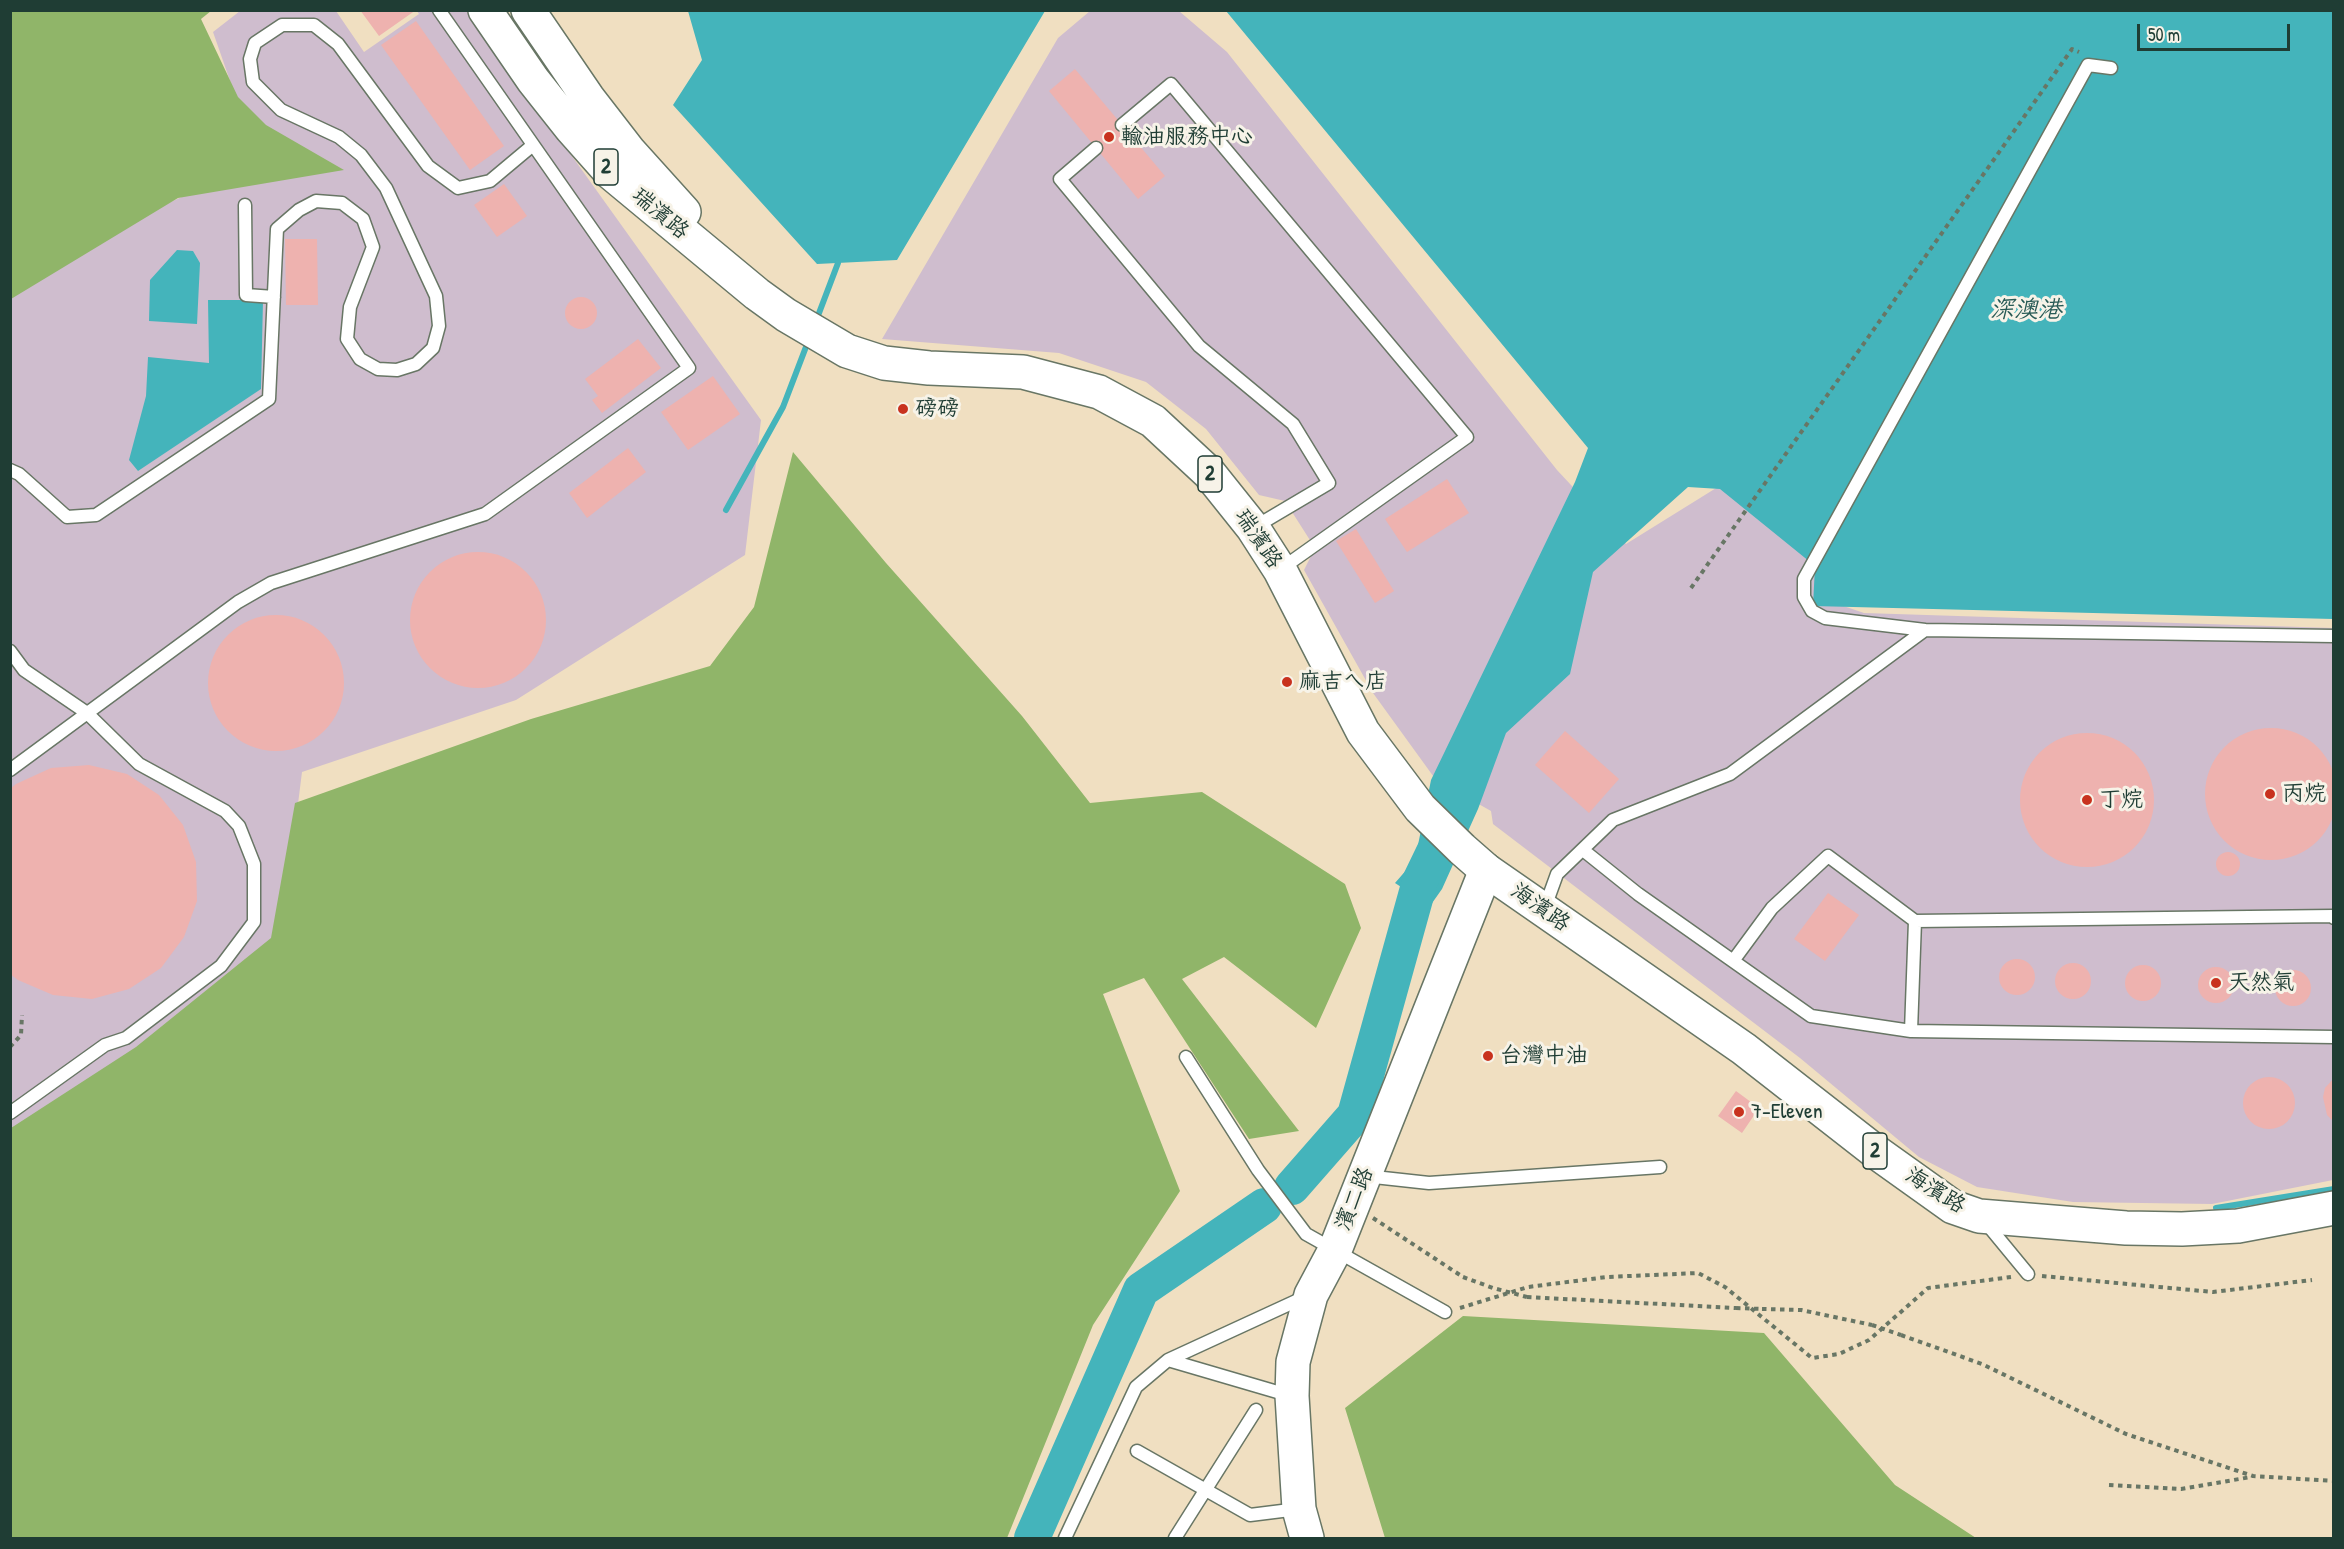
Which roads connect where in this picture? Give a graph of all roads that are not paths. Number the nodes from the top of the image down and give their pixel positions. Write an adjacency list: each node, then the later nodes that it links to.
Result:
1 (439, 10): 6 (lane)
2 (485, 10): 9 (main road, 瑞濱路 / 2)
3 (528, 10): 9 (main road, 瑞濱路 / 2)
4 (2112, 68): 14 (lane)
5 (1122, 125): 13 (lane)
6 (533, 145): 10 (lane); 17 (lane)
7 (1096, 148): 12 (lane)
8 (245, 205): 10 (lane)
9 (757, 294): 12 (main road, 瑞濱路 / 2)
10 (274, 297): 11 (lane)
11 (10, 470)
12 (1253, 528): 13 (main road, 瑞濱路 / 2)
13 (1280, 570): 20 (main road, 瑞濱路 / 2)
14 (1925, 630): 15 (lane); 19 (lane)
15 (2334, 636)
16 (10, 651): 17 (lane)
17 (87, 713): 18 (lane); 28 (lane)
18 (10, 770)
19 (1583, 850): 21 (lane); 24 (lane)
20 (1474, 860): 21 (main road, 海濱路 / 2); 30 (main road, 濱二路)
21 (1544, 911): 32 (main road, 海濱路 / 2)
22 (2334, 918): 23 (lane)
23 (1915, 921): 24 (lane); 25 (lane)
24 (1733, 961): 25 (lane)
25 (1911, 1031): 26 (lane)
26 (2334, 1037)
27 (1186, 1057): 33 (lane)
28 (10, 1113)
29 (1660, 1167): 30 (lane)
30 (1364, 1176): 33 (main road, 濱二路)
31 (2334, 1208): 32 (main road, 海濱路 / 2)
32 (1979, 1216): 34 (lane)
33 (1335, 1250): 35 (main road, 濱二路); 36 (lane)
34 (2028, 1274)
35 (1311, 1294): 37 (lane); 38 (main road, 濱二路)
36 (1445, 1312)
37 (1168, 1360): 38 (lane); 43 (lane)
38 (1292, 1396): 42 (main road, 濱二路)
39 (1256, 1410): 41 (lane)
40 (1137, 1452): 41 (lane)
41 (1204, 1489): 42 (lane); 44 (lane)
42 (1303, 1524)
43 (1065, 1539)
44 (1175, 1539)

